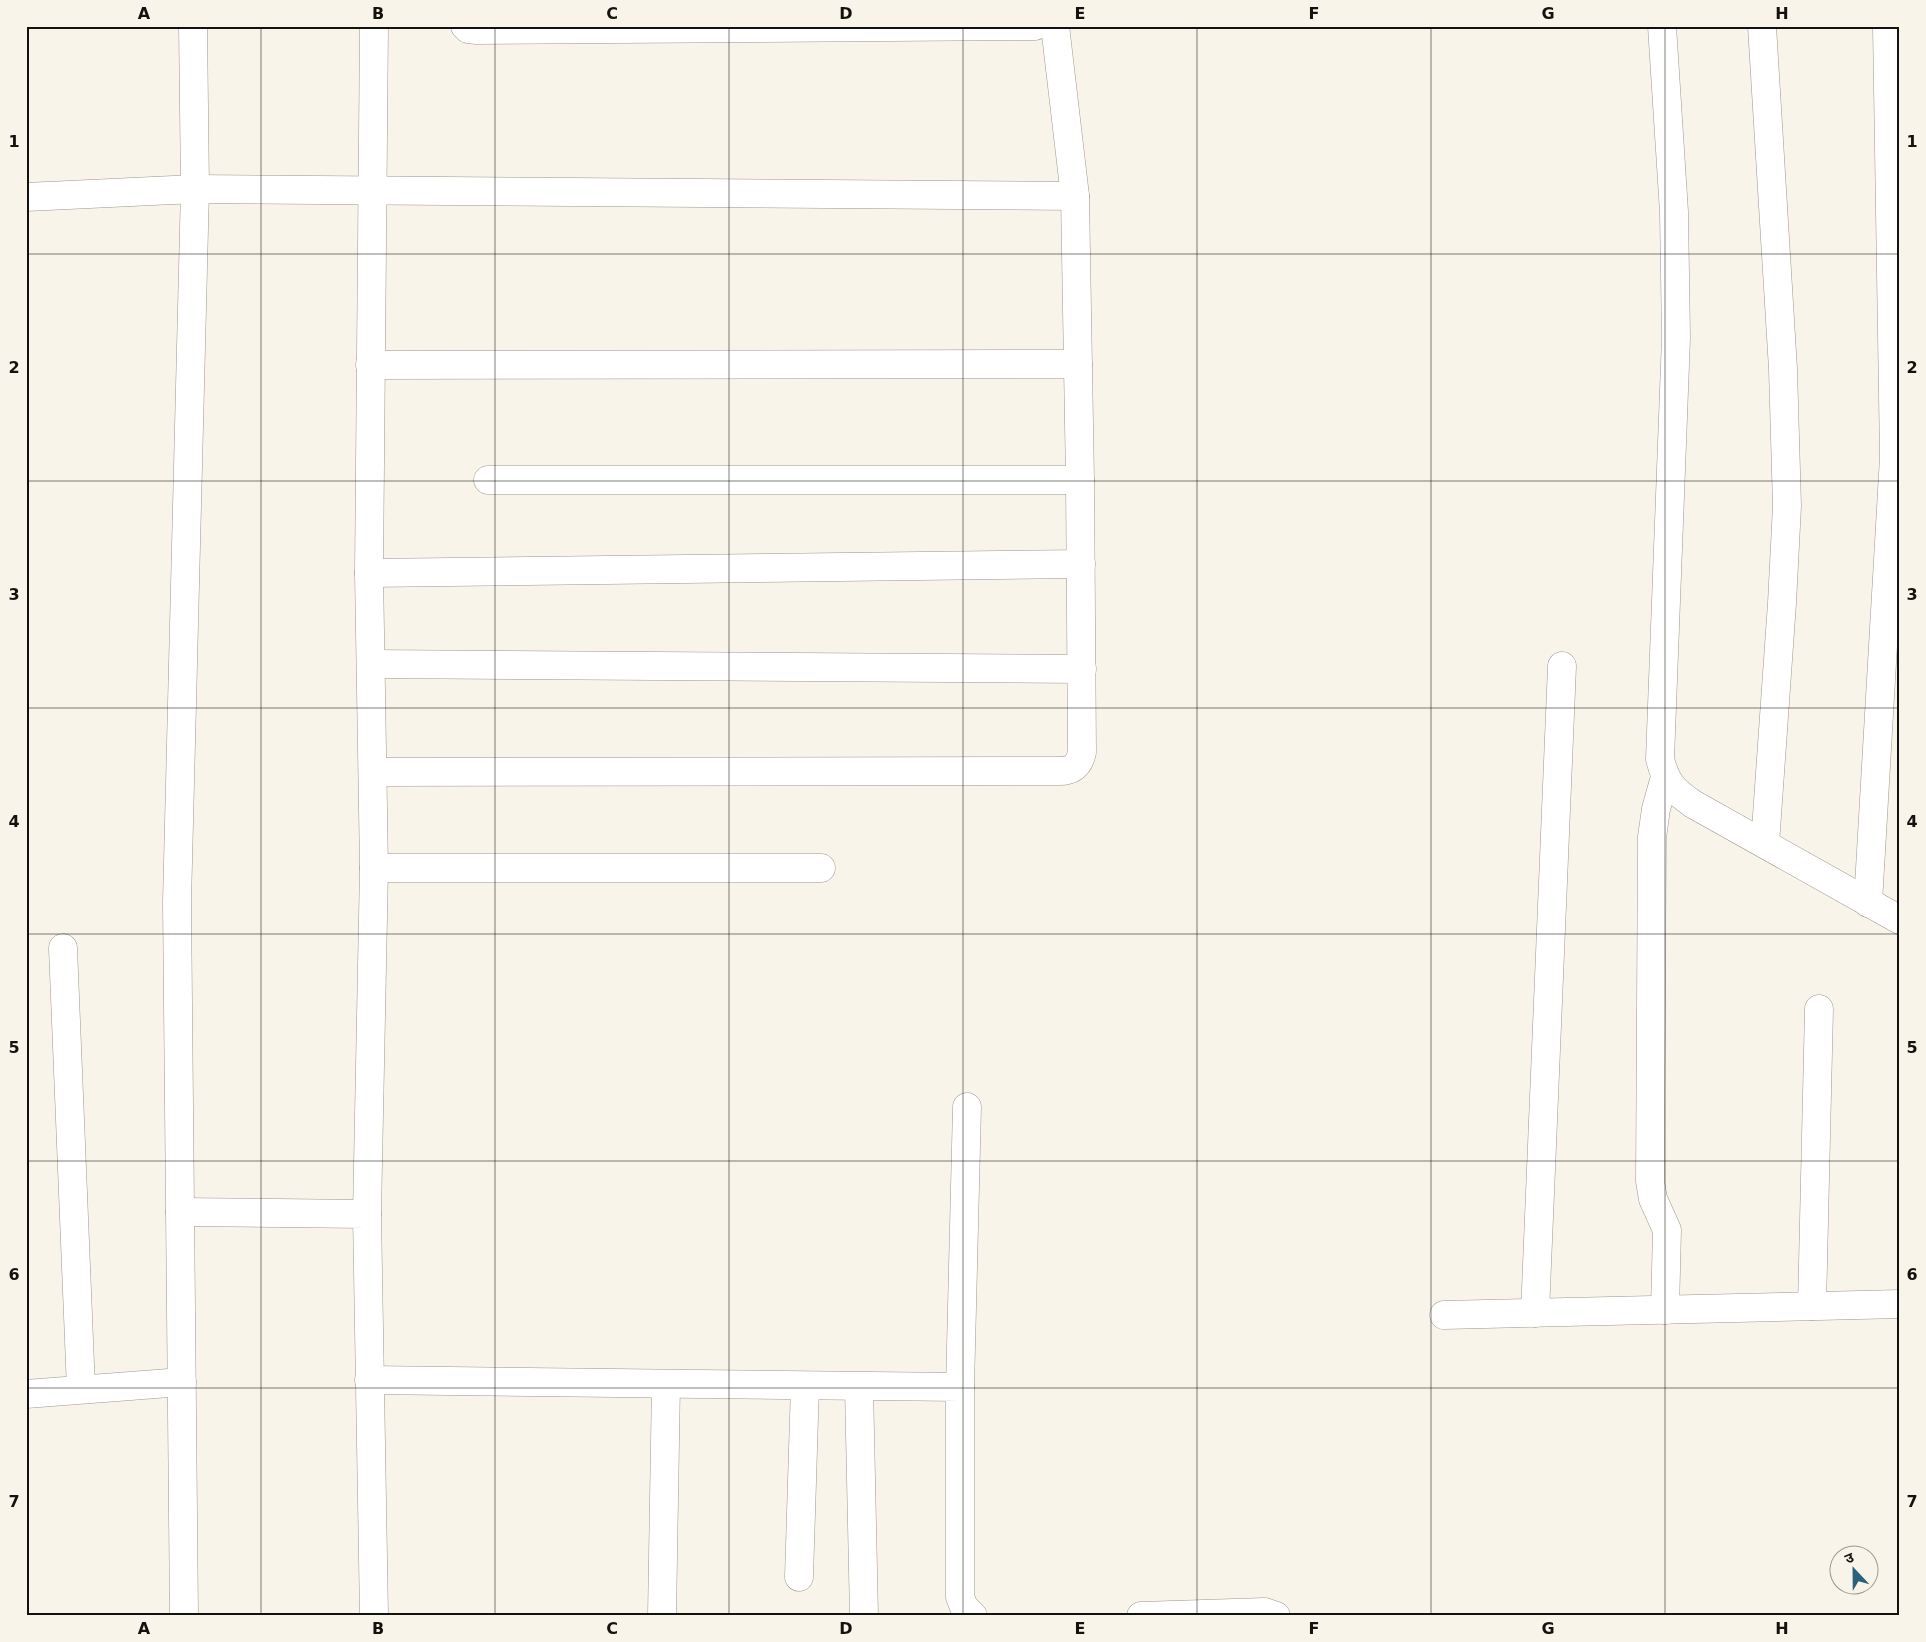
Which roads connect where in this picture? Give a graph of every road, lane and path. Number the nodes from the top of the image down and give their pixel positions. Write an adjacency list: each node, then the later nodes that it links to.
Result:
1 (193, 26): 9 (street)
2 (374, 26): 10 (street)
3 (465, 26): 4 (street)
4 (1034, 26)
5 (1055, 26): 11 (street)
6 (1662, 26): 23 (street)
7 (1762, 26): 24 (street)
8 (1887, 26): 27 (street)
9 (195, 189): 10 (street); 12 (street); 32 (street)
10 (372, 190): 11 (street); 13 (street)
11 (1075, 196): 14 (street)
12 (26, 197)
13 (370, 364): 14 (street); 18 (street)
14 (1078, 364): 16 (street)
15 (488, 480): 16 (street)
16 (1080, 480): 17 (street)
17 (1081, 564): 18 (street); 21 (street)
18 (369, 573): 19 (street)
19 (370, 664): 21 (street); 22 (street)
20 (1562, 666): 37 (street)
21 (1082, 669): 22 (street)
22 (373, 772): 25 (street)
23 (1664, 777): 24 (street); 36 (street)
24 (1764, 844): 27 (street)
25 (374, 868): 26 (street); 33 (street)
26 (821, 868)
27 (1868, 903): 28 (street)
28 (1900, 920)
29 (63, 948): 45 (street)
30 (1819, 1009): 35 (street)
31 (967, 1107): 44 (street)
32 (180, 1212): 33 (street); 40 (street)
33 (367, 1214): 39 (street)
34 (1900, 1304): 35 (street)
35 (1812, 1306): 36 (street)
36 (1665, 1310): 37 (street)
37 (1535, 1313): 38 (street)
38 (1444, 1315)
39 (369, 1380): 41 (street); 49 (street)
40 (182, 1382): 45 (street); 48 (street)
41 (666, 1384): 42 (street); 50 (street)
42 (804, 1386): 43 (street); 47 (street)
43 (859, 1386): 44 (street); 51 (street)
44 (960, 1387): 52 (street)
45 (81, 1388): 46 (street)
46 (26, 1394)
47 (798, 1578)
48 (184, 1616)
49 (374, 1616)
50 (662, 1616)
51 (864, 1616)
52 (973, 1616)
53 (1141, 1616): 54 (street)
54 (1276, 1616)

